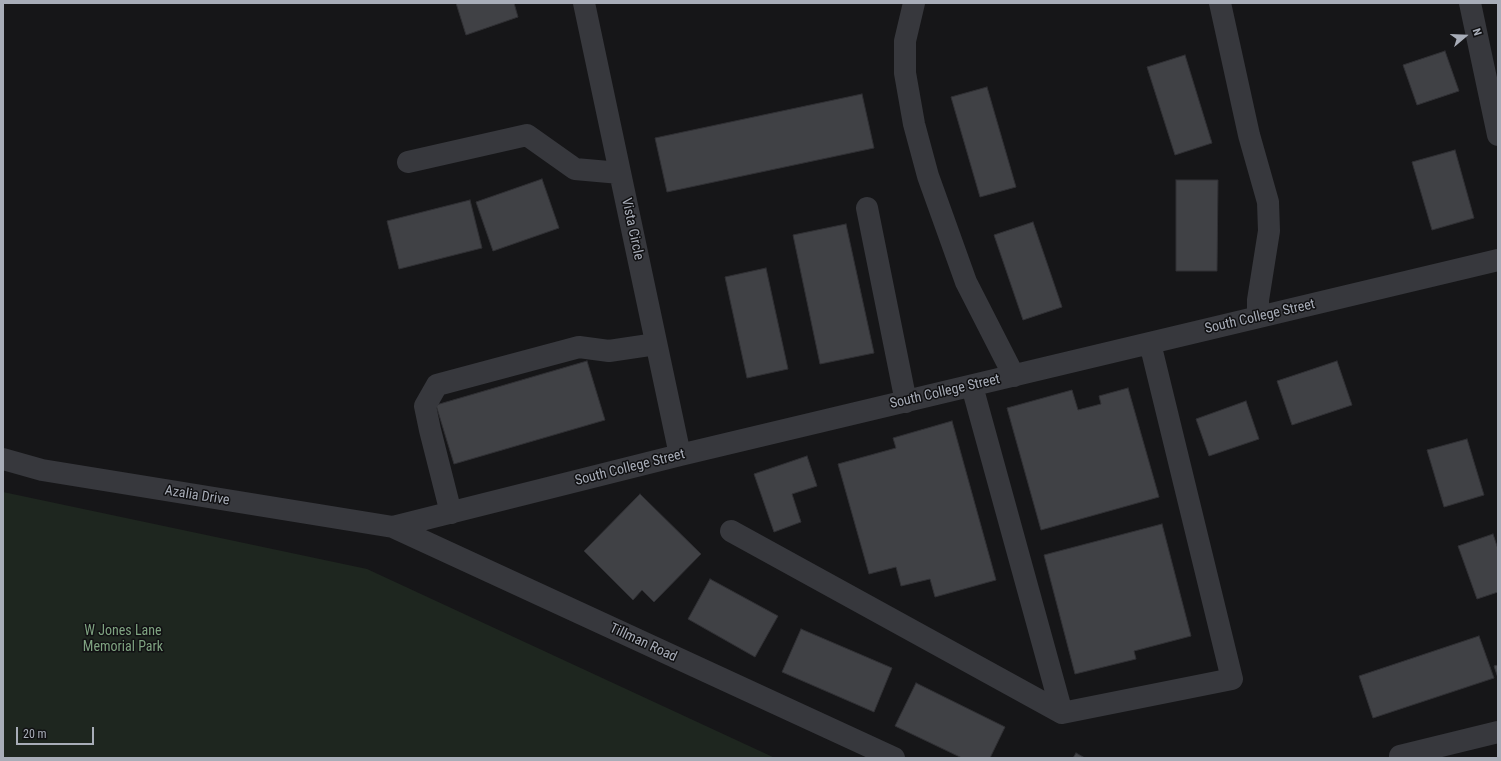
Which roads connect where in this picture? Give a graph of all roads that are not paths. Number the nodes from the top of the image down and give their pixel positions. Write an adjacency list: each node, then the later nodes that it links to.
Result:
1 (584, 3): 7 (street, Vista Circle)
2 (914, 3): 13 (street)
3 (1220, 3): 10 (street)
4 (1470, 3): 5 (street)
5 (1498, 135)
6 (408, 162): 7 (street)
7 (620, 173): 12 (street, Vista Circle)
8 (867, 208): 15 (street)
9 (1498, 260): 10 (street, South College Street)
10 (1258, 318): 11 (street, South College Street)
11 (1150, 343): 13 (street, South College Street); 21 (street)
12 (656, 344): 16 (street, Vista Circle); 18 (street)
13 (1014, 376): 14 (street, South College Street)
14 (972, 386): 15 (street, South College Street); 21 (street)
15 (906, 402): 16 (street, South College Street)
16 (680, 455): 18 (street, South College Street)
17 (3, 459): 19 (street, Azalia Drive)
18 (451, 513): 19 (street, South College Street)
19 (393, 528): 24 (street, Tillman Road)
20 (731, 531): 21 (street)
21 (1062, 713)
22 (1498, 732): 23 (street)
23 (1400, 756)
24 (894, 758)

